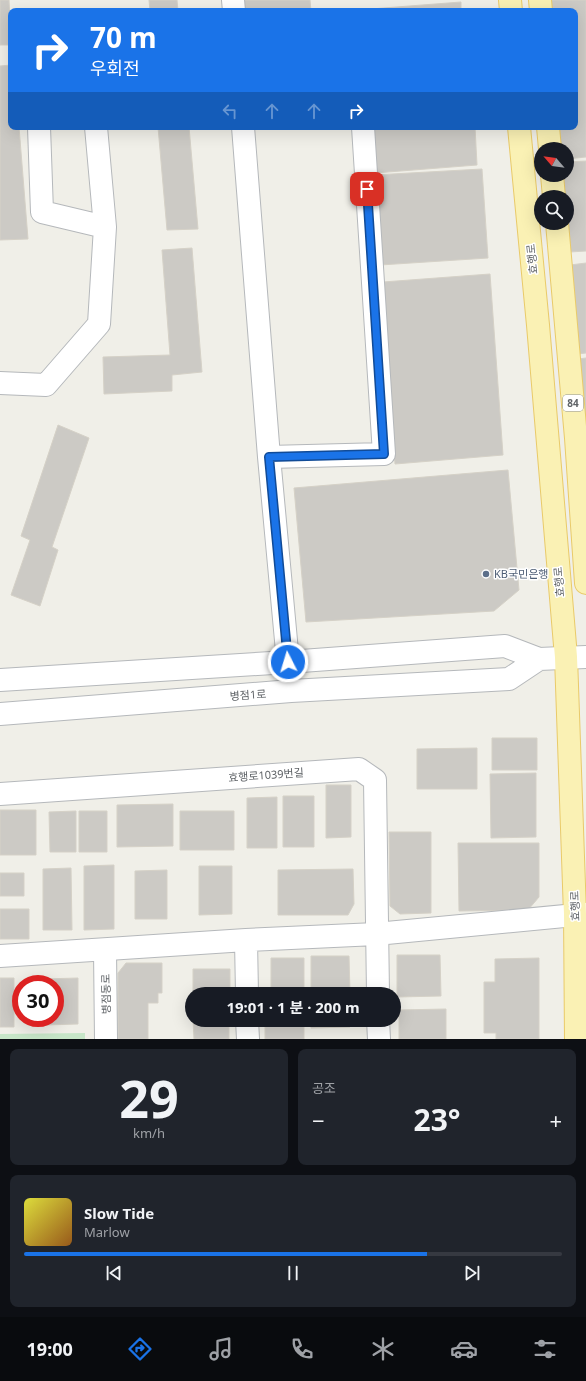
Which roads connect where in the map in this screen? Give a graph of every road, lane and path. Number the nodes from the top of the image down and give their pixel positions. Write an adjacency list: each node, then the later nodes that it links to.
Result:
1 (39, 130): 8 (street)
2 (96, 130): 8 (street)
3 (243, 130): 11 (street)
4 (364, 130): 11 (street)
5 (519, 130): 13 (main road, 효행로)
6 (548, 130): 7 (main road)
7 (549, 142)
8 (105, 227): 10 (street)
9 (558, 230): 12 (main road, 84)
10 (0, 382)
11 (269, 457): 15 (street)
12 (586, 583)
13 (576, 657): 14 (street, 병점1로); 19 (main road, 효행로)
14 (539, 659): 15 (street, 병점1로); 17 (street, 병점1로)
15 (288, 662): 16 (street, 병점1로)
16 (0, 680)
17 (0, 714)
18 (0, 794): 20 (street, 효행로1039번길)
19 (581, 914): 20 (street); 31 (main road, 효행로)
20 (376, 934): 21 (street); 25 (street)
21 (246, 940): 22 (street); 24 (street)
22 (105, 950): 23 (street); 28 (street, 병점동로)
23 (0, 956)
24 (247, 987)
25 (378, 987)
26 (247, 1027): 29 (street)
27 (378, 1027): 30 (street)
28 (106, 1039)
29 (248, 1039)
30 (379, 1039)
31 (576, 1039)

